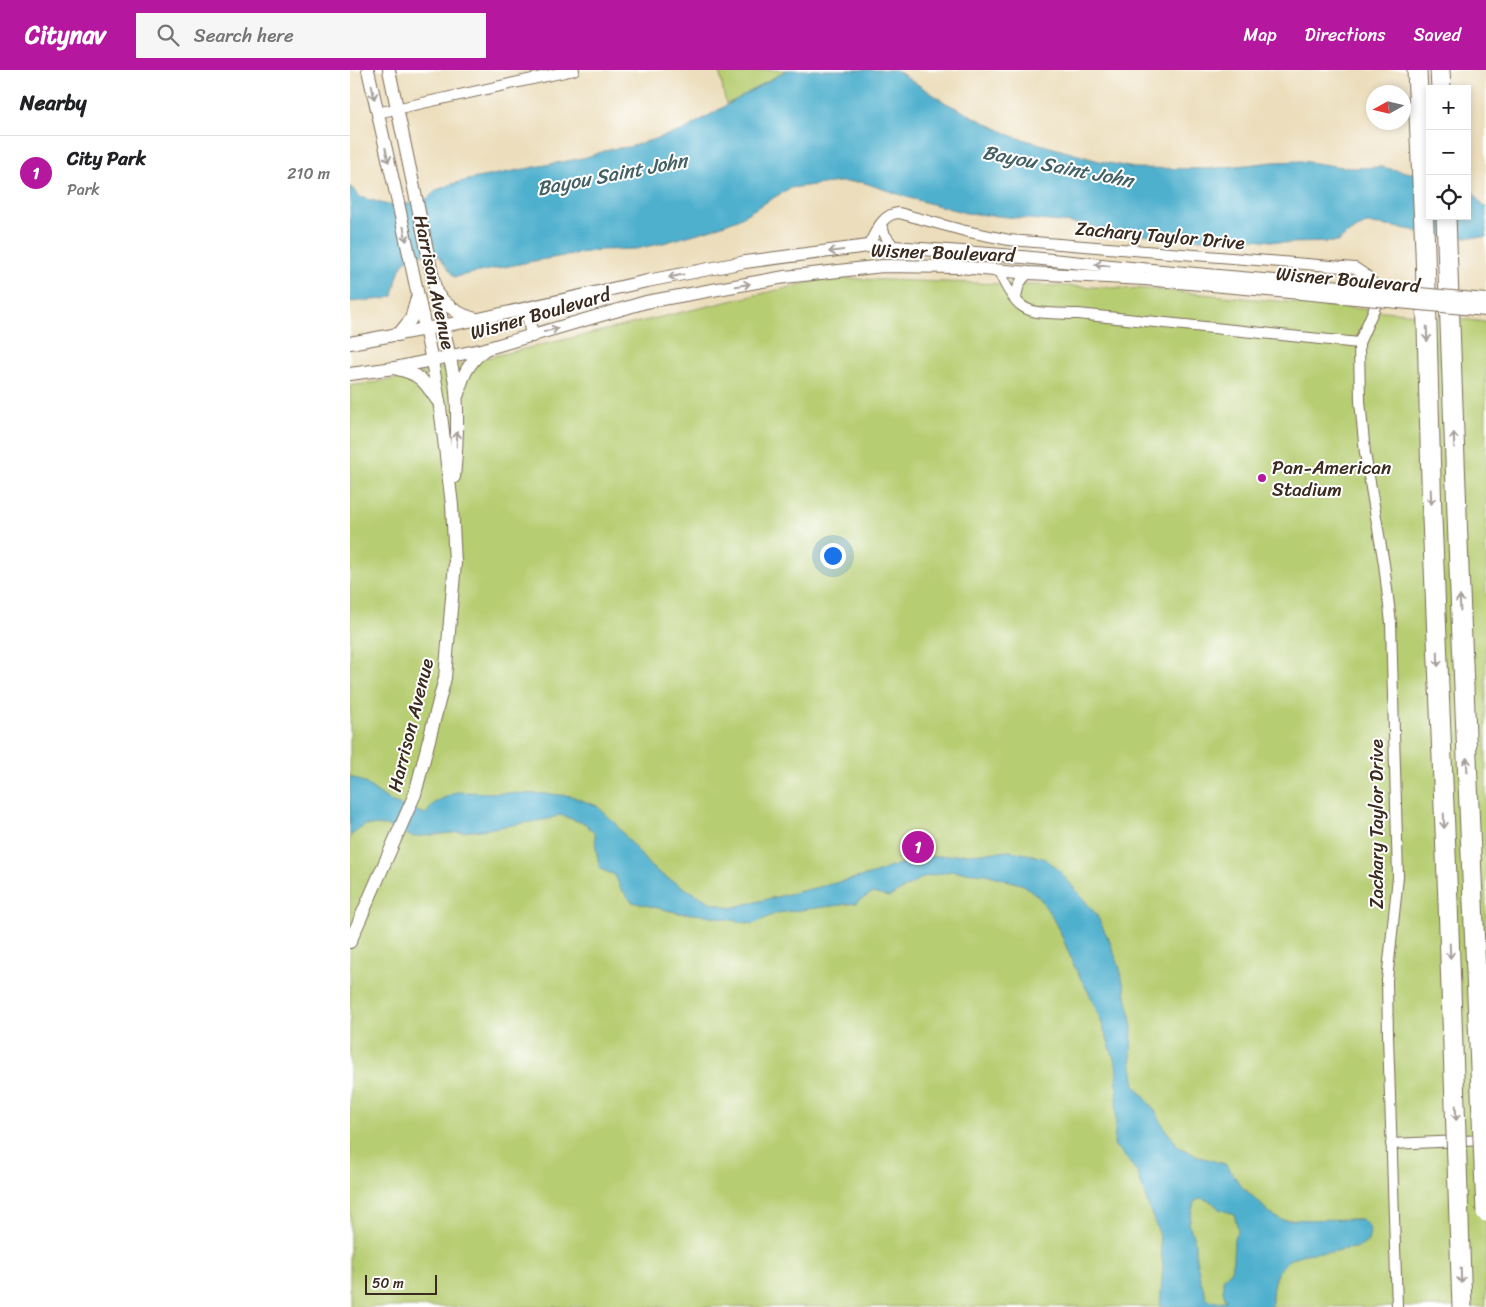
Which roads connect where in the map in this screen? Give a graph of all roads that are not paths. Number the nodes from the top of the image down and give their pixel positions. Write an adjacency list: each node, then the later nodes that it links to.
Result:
1 (368, 70): 9 (street, Harrison Avenue, one-way to 9)
2 (389, 70): 8 (street, Harrison Avenue)
3 (574, 70): 6 (street)
4 (1417, 70): 45 (highway, one-way to 45, bridge)
5 (1440, 70): 7 (highway)
6 (539, 73): 8 (street)
7 (1441, 85)
8 (398, 108): 9 (street); 19 (street, Harrison Avenue)
9 (377, 113): 20 (street, Harrison Avenue, one-way to 20)
10 (1446, 220): 43 (highway, one-way to 10, bridge)
11 (880, 225): 12 (street); 13 (street); 31 (street, Zachary Taylor Drive)
12 (868, 246): 13 (street, Wisner Boulevard); 14 (street, Wisner Boulevard, one-way to 14)
13 (894, 246): 17 (street, Wisner Boulevard, one-way to 13)
14 (783, 258): 18 (street); 23 (street, Wisner Boulevard, one-way to 23)
15 (999, 271): 16 (street, Wisner Boulevard); 18 (street, Wisner Boulevard); 21 (street)
16 (1029, 273): 17 (street, Wisner Boulevard); 21 (street)
17 (1148, 275): 22 (street, Wisner Boulevard, bridge); 24 (street, Wisner Boulevard, bridge)
18 (785, 277): 29 (street, Wisner Boulevard, one-way to 18)
19 (436, 292): 25 (street); 26 (street, Harrison Avenue)
20 (418, 295): 27 (street, Harrison Avenue); 28 (street)
21 (1016, 300): 31 (street)
22 (1486, 300)
23 (527, 309): 25 (street, Wisner Boulevard); 29 (street)
24 (1486, 310)
25 (478, 319): 26 (street, Wisner Boulevard)
26 (443, 326): 27 (street, Wisner Boulevard); 33 (street, Harrison Avenue)
27 (425, 330): 28 (street, Wisner Boulevard); 34 (street, Harrison Avenue)
28 (398, 335): 30 (street, Wisner Boulevard)
29 (532, 336): 32 (street, Wisner Boulevard)
30 (350, 343)
31 (1359, 343): 42 (street, Zachary Taylor Drive)
32 (485, 349): 33 (street, Wisner Boulevard); 37 (street)
33 (450, 357): 34 (street, Wisner Boulevard); 37 (street, Harrison Avenue)
34 (432, 361): 35 (street, Wisner Boulevard); 38 (street, Harrison Avenue)
35 (394, 368): 36 (street, Wisner Boulevard); 38 (street)
36 (350, 374)
37 (457, 399): 39 (street, Harrison Avenue, one-way to 37)
38 (440, 407): 39 (street, Harrison Avenue)
39 (452, 505): 40 (street, Harrison Avenue)
40 (350, 942)
41 (1486, 1140): 42 (street)
42 (1391, 1144): 44 (street, Zachary Taylor Drive)
43 (1486, 1212)
44 (1397, 1307)
45 (1462, 1307)

